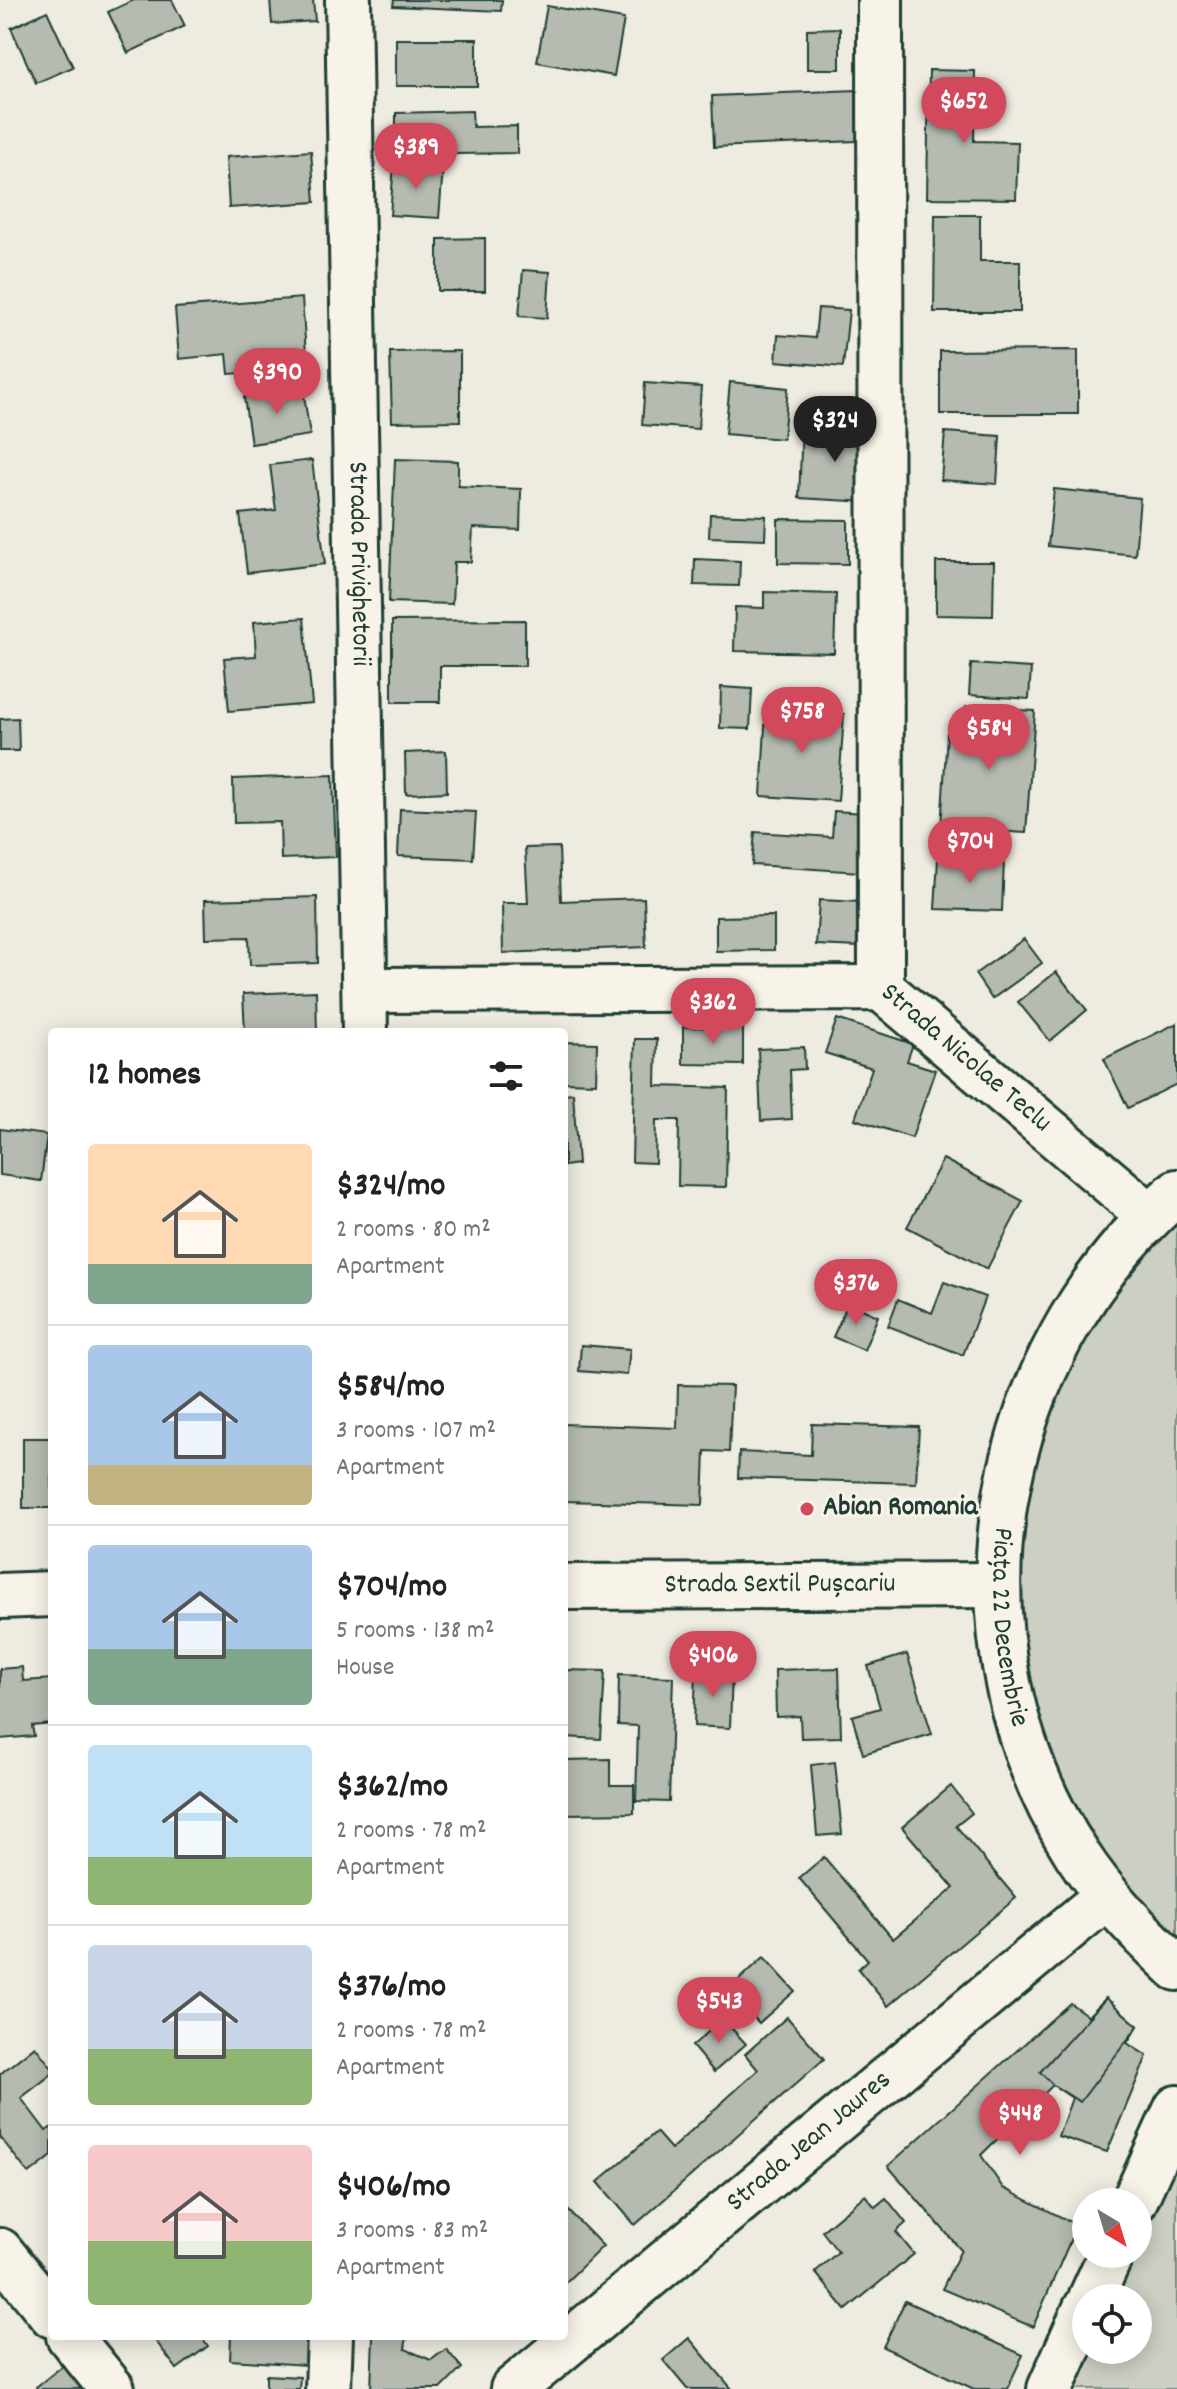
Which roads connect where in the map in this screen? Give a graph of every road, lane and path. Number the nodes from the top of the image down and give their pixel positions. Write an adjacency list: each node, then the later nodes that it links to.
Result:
1 (348, 0): 4 (street, Strada Privighetorii)
2 (880, 0): 3 (street)
3 (881, 988): 4 (street, Strada Nicolae Teclu); 5 (street, Strada Nicolae Teclu)
4 (365, 1011)
5 (1164, 1204): 6 (street, Piața 22 Decembrie)
6 (998, 1585): 7 (street, Strada Sextil Pușcariu); 10 (street, Piața 22 Decembrie)
7 (568, 1587)
8 (48, 1594): 9 (street)
9 (0, 1596)
10 (1107, 1896): 11 (street, Piața 22 Decembrie); 21 (street, Strada Jean Jaures)
11 (1177, 1968)
12 (1177, 2108): 13 (street)
13 (1140, 2188)
14 (0, 2251): 15 (street)
15 (48, 2310)
16 (72, 2340): 19 (street)
17 (330, 2340): 20 (street)
18 (1072, 2340): 22 (street)
19 (112, 2389)
20 (328, 2389)
21 (513, 2389)
22 (1050, 2389)

